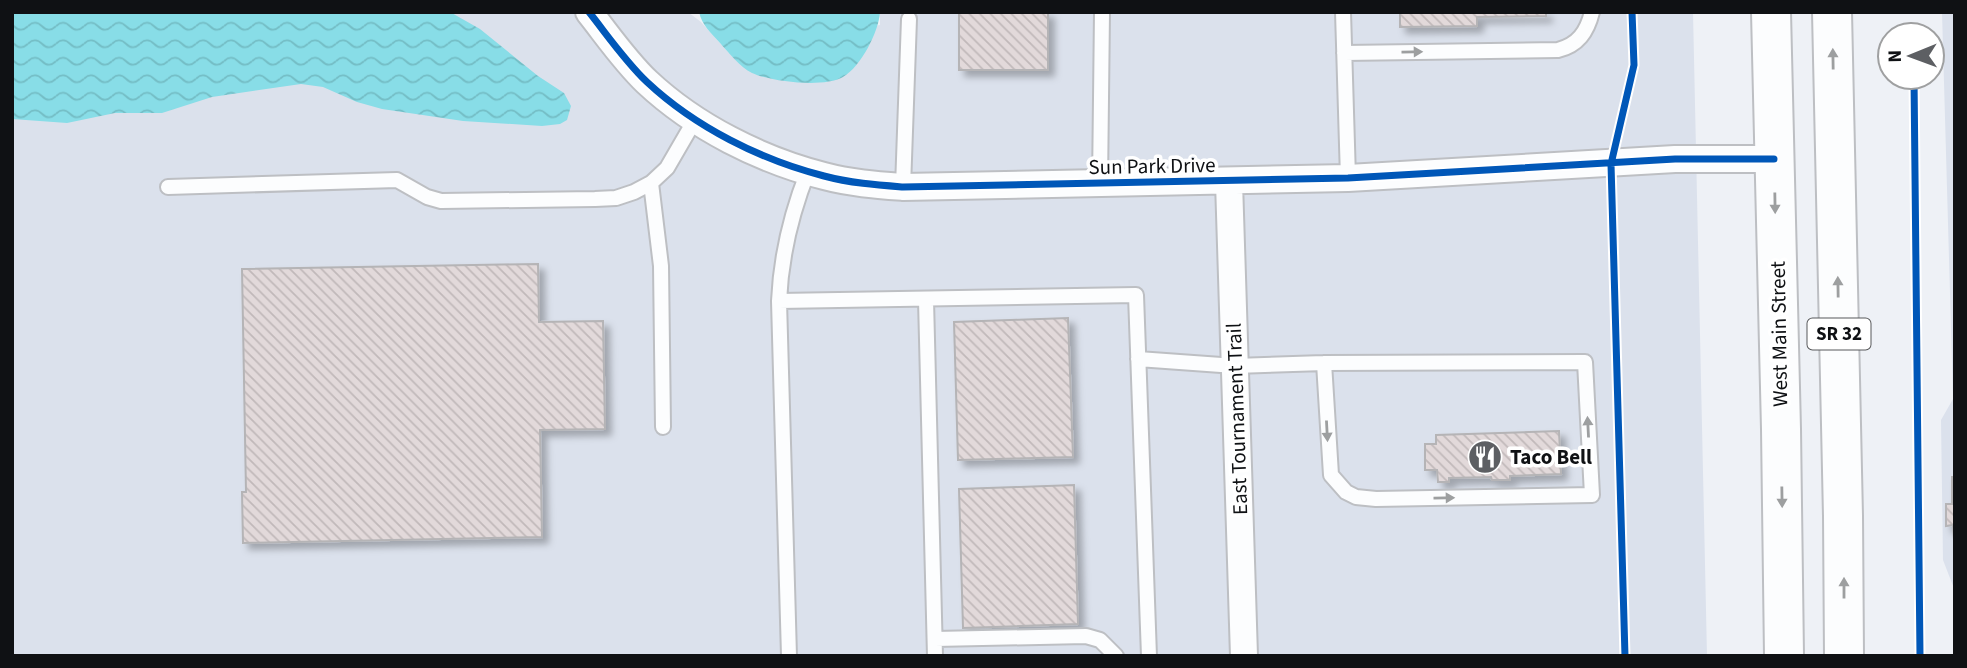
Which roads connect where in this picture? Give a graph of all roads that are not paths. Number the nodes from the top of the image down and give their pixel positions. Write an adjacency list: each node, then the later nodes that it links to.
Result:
1 (589, 12): 9 (street, Sun Park Drive)
2 (1102, 12): 15 (lane)
3 (1343, 12): 8 (lane)
4 (1592, 12): 8 (lane, one-way to 4)
5 (1771, 12): 10 (main road, West Main Street / SR 32)
6 (1832, 12): 31 (main road, SR 32, one-way to 6)
7 (909, 19): 17 (lane)
8 (1344, 53): 12 (lane)
9 (696, 118): 11 (street, Sun Park Drive); 14 (lane)
10 (1774, 159): 12 (street, Sun Park Drive); 30 (main road, West Main Street / SR 32, one-way to 30)
11 (808, 171): 17 (street, Sun Park Drive); 19 (lane)
12 (1348, 178): 13 (street, Sun Park Drive)
13 (1229, 182): 15 (street, Sun Park Drive); 22 (street, East Tournament Trail)
14 (651, 183): 16 (lane); 23 (lane)
15 (1100, 184): 17 (street, Sun Park Drive)
16 (168, 187)
17 (903, 187)
18 (926, 300): 19 (lane); 20 (lane); 24 (lane)
19 (779, 301): 25 (lane)
20 (1138, 359): 22 (lane); 28 (lane)
21 (1324, 363): 21 (lane, one-way to 21); 22 (lane)
22 (1235, 366): 29 (street, East Tournament Trail)
23 (663, 428)
24 (934, 639): 26 (lane); 27 (lane)
25 (789, 656)
26 (935, 656)
27 (1116, 656)
28 (1149, 656)
29 (1244, 656)
30 (1784, 656)
31 (1844, 656)

